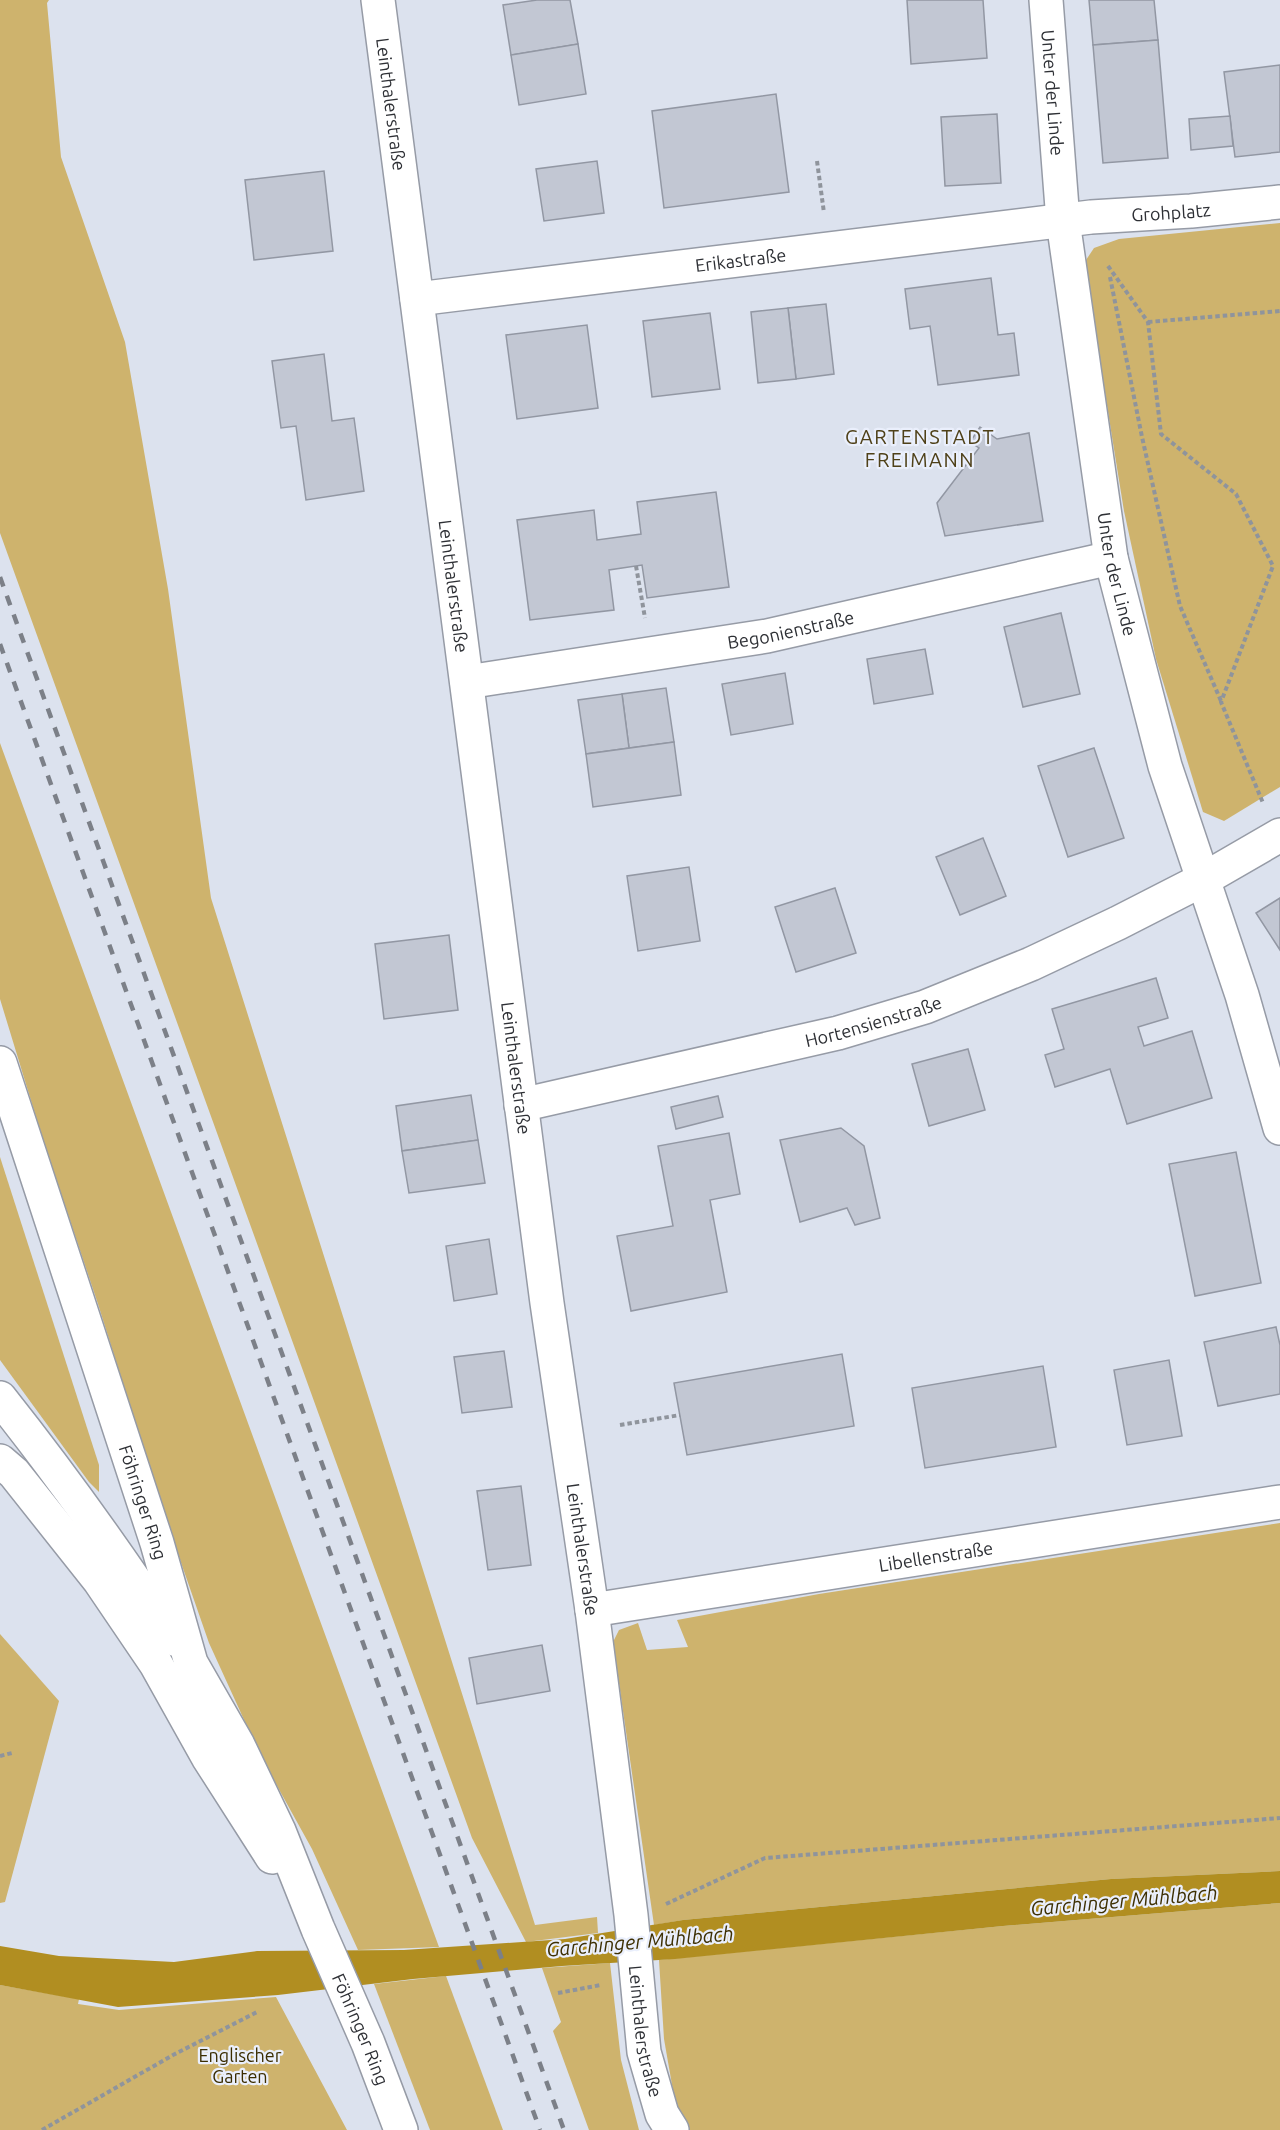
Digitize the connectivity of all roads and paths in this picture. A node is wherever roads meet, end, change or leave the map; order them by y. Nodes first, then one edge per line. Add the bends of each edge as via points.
1 (378, 0) edge
2 (1046, 0) edge
3 (817, 160) dead end
4 (1280, 202) edge
5 (1077, 219) junction
6 (828, 249) junction
7 (1108, 266) junction
8 (417, 299) junction
9 (1280, 311) edge
10 (1148, 322) junction
11 (1111, 558) junction
12 (636, 566) dead end
13 (651, 654) junction
14 (467, 682) junction
15 (1221, 702) junction
16 (1279, 836) edge
17 (1204, 879) junction
18 (0, 1063) edge
19 (521, 1105) junction
20 (1280, 1128) edge
21 (0, 1398) edge
22 (680, 1415) dead end
23 (620, 1425) dead end
24 (5, 1463) edge
25 (1280, 1502) edge
26 (592, 1610) junction
27 (190, 1663) junction
28 (12, 1753) dead end
29 (0, 1756) edge
30 (1280, 1818) edge
31 (631, 1915) junction
32 (318, 1929) junction
33 (622, 1980) junction
34 (558, 1993) dead end
35 (260, 2011) dead end
36 (42, 2130) edge
37 (401, 2130) edge
38 (672, 2130) edge

1 - 8 main road, Leinthalerstraße
2 - 5 main road, Unter der Linde
3 - 6 path
4 - 5 main road, Grohplatz
5 - 6 main road, Erikastraße
5 - 7 path
5 - 11 main road, Unter der Linde
6 - 8 main road, Erikastraße
7 - 10 path
7 - 15 path via 1180,606
8 - 14 main road, Leinthalerstraße
9 - 10 path
10 - 15 path via 1161,434 1236,494 1273,566
11 - 13 main road, Begonienstraße via 767,636
11 - 17 main road, Unter der Linde via 1165,766
12 - 13 path
13 - 14 main road, Begonienstraße
14 - 19 main road, Leinthalerstraße
15 - 16 path
16 - 17 main road
17 - 19 main road, Hortensienstraße via 1031,964 925,1007 838,1033
17 - 20 main road, Unter der Linde
18 - 27 main road, Föhringer Ring via 157,1543
19 - 26 main road, Leinthalerstraße
21 - 27 main road via 117,1553
22 - 23 path
24 - 32 main road, Föhringer Ring via 99,1580 156,1664 208,1757
25 - 26 main road, Libellenstraße
26 - 31 main road, Leinthalerstraße
27 - 32 main road, Föhringer Ring via 238,1745 279,1831
28 - 29 path
30 - 31 path via 765,1858 670,1903
31 - 33 main road, Leinthalerstraße
32 - 37 main road, Föhringer Ring
33 - 34 path
33 - 38 main road, Leinthalerstraße via 662,2114
35 - 36 path via 173,2055

